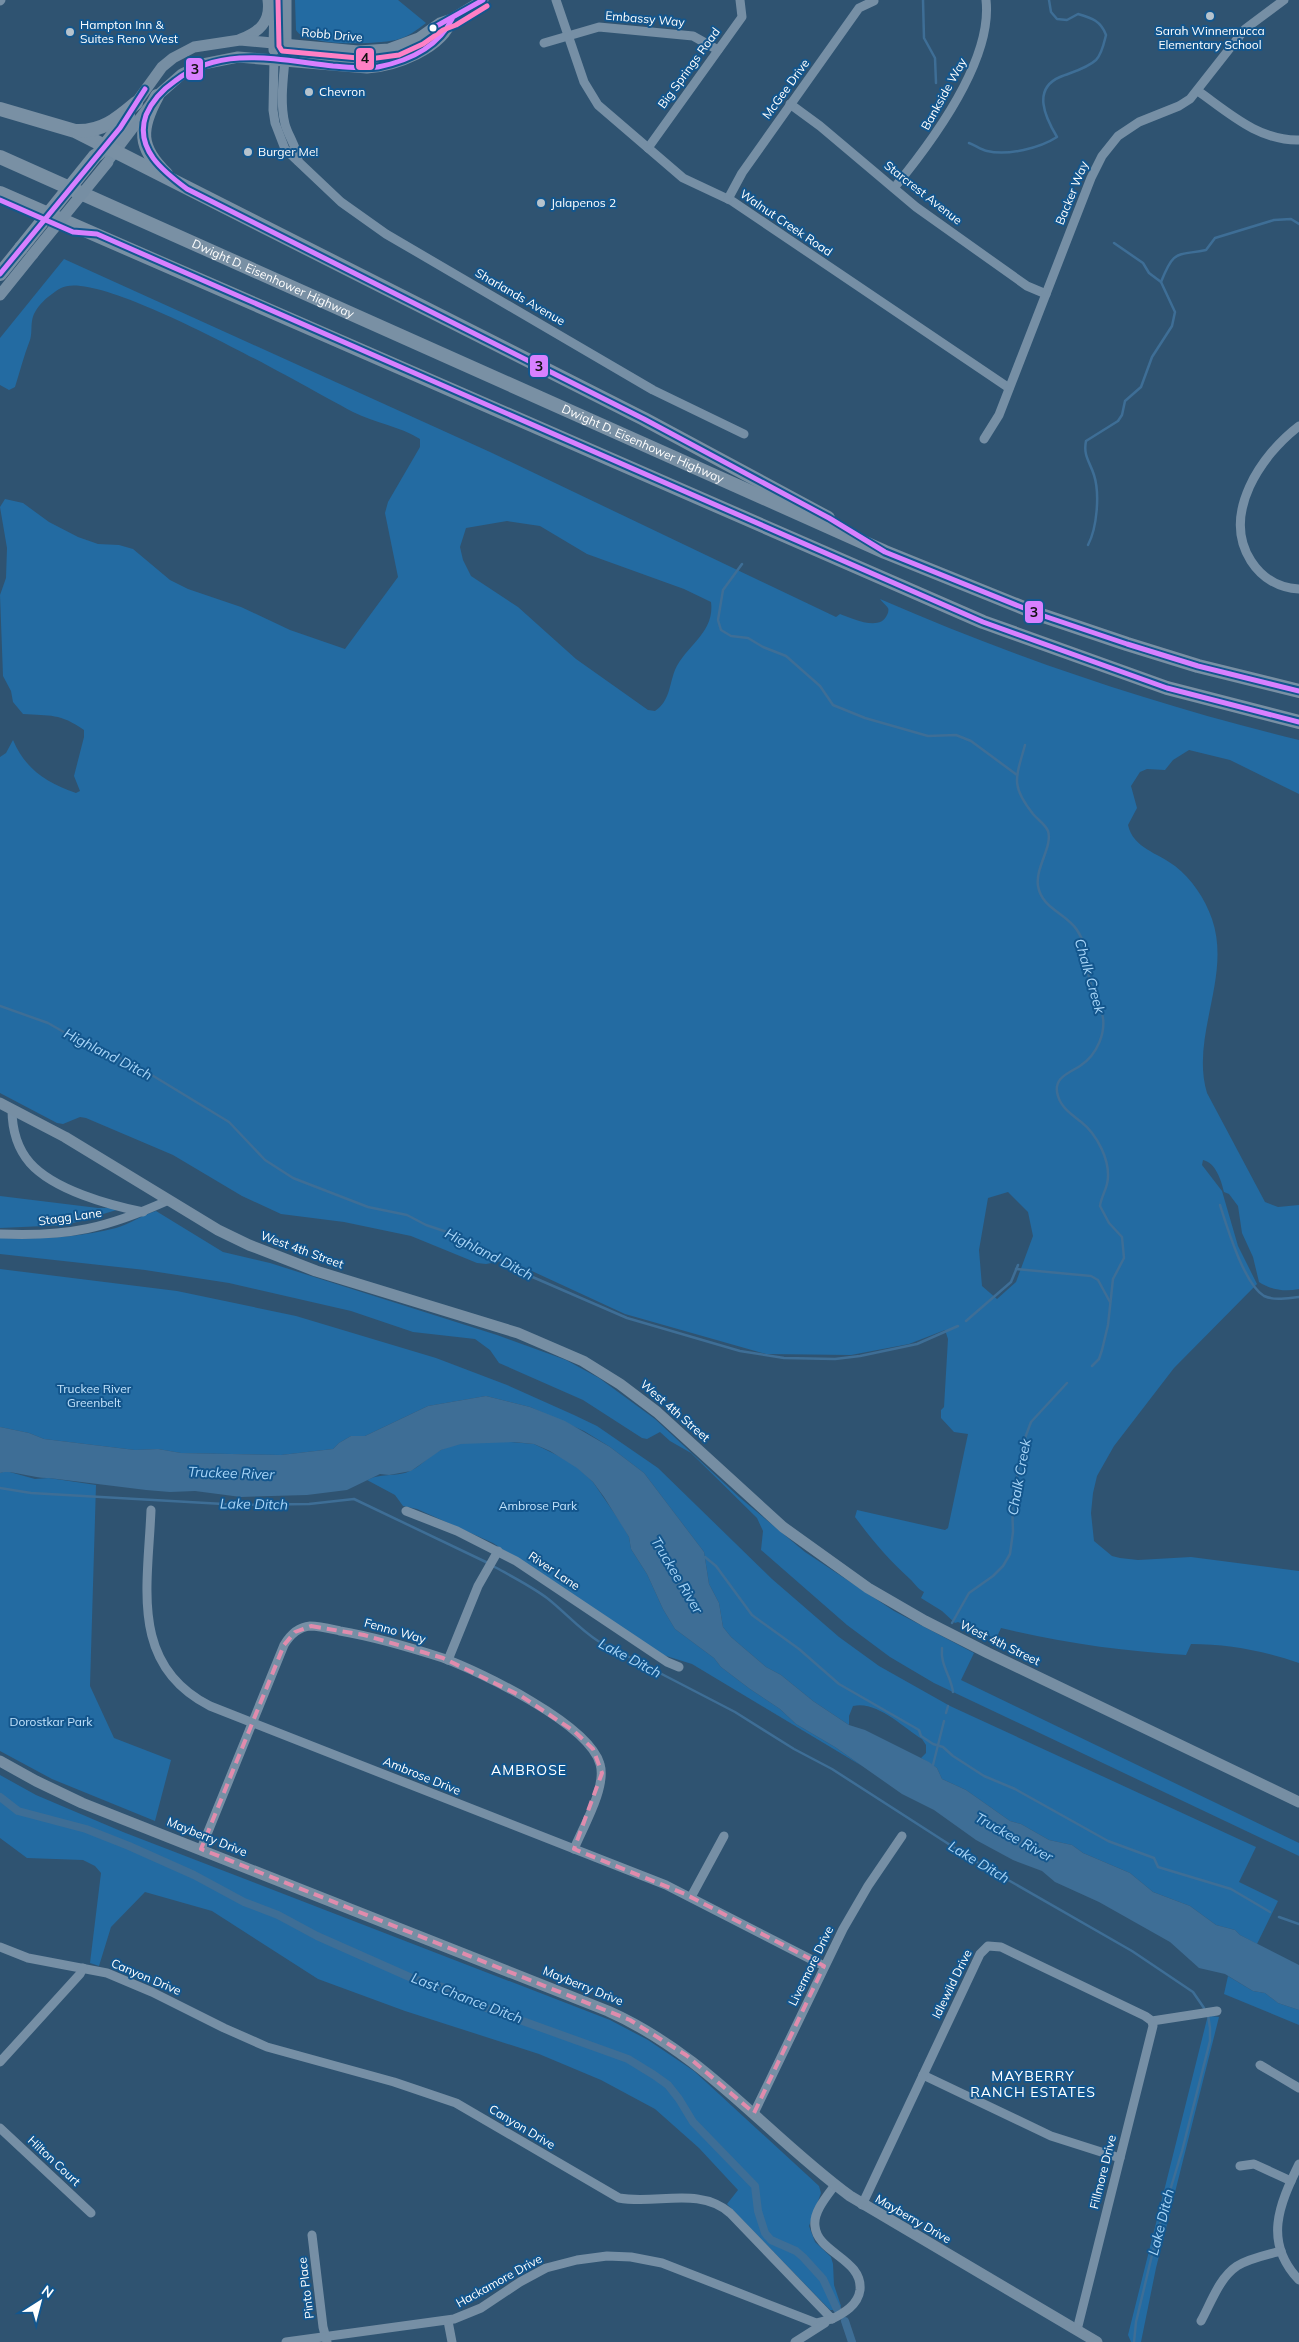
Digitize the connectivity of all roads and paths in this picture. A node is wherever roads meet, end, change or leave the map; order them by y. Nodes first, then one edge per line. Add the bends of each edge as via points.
1 (268, 0) edge
2 (275, 0) edge
3 (286, 0) edge
4 (483, 0) edge
5 (556, 0) edge
6 (740, 0) edge
7 (986, 0) edge
8 (1284, 0) edge
9 (874, 1) dead end
10 (452, 19) junction
11 (568, 35) junction
12 (240, 40) junction
13 (544, 43) dead end
14 (281, 44) junction
15 (718, 50) junction
16 (279, 60) junction
17 (1198, 91) junction
18 (157, 96) junction
19 (136, 103) junction
20 (790, 104) junction
21 (0, 109) edge
22 (75, 131) junction
23 (1299, 140) edge
24 (648, 148) junction
25 (105, 155) junction
26 (0, 157) edge
27 (894, 188) junction
28 (187, 189) junction
29 (0, 193) edge
30 (728, 199) junction
31 (0, 200) edge
32 (97, 234) junction
33 (27, 251) junction
34 (0, 274) edge
35 (1046, 294) junction
36 (0, 295) edge
37 (1009, 388) junction
38 (1299, 426) edge
39 (744, 434) dead end
40 (984, 439) dead end
41 (884, 552) junction
42 (1299, 589) edge
43 (1299, 691) edge
44 (1299, 722) edge
45 (0, 1103) edge
46 (12, 1109) junction
47 (169, 1200) junction
48 (143, 1212) junction
49 (0, 1234) edge
50 (151, 1510) dead end
51 (406, 1511) dead end
52 (495, 1555) junction
53 (448, 1660) junction
54 (679, 1667) dead end
55 (252, 1722) junction
56 (0, 1761) edge
57 (1299, 1802) edge
58 (724, 1836) dead end
59 (902, 1836) dead end
60 (201, 1849) junction
61 (574, 1849) junction
62 (691, 1897) junction
63 (0, 1947) edge
64 (824, 1966) junction
65 (83, 1968) junction
66 (1217, 2011) dead end
67 (1152, 2021) junction
68 (0, 2062) edge
69 (1260, 2065) dead end
70 (922, 2075) junction
71 (1299, 2088) edge
72 (754, 2113) junction
73 (0, 2128) edge
74 (1120, 2158) junction
75 (1299, 2164) edge
76 (1240, 2166) dead end
77 (1291, 2181) junction
78 (834, 2185) junction
79 (862, 2205) junction
80 (91, 2212) dead end
81 (312, 2235) dead end
82 (1281, 2251) junction
83 (1299, 2280) edge
84 (832, 2319) junction
85 (448, 2320) junction
86 (1201, 2320) dead end
87 (1077, 2330) junction
88 (326, 2340) edge
89 (286, 2342) edge
90 (452, 2342) edge
91 (795, 2342) edge
92 (1097, 2342) edge

1 - 12 main road via 265,24
2 - 14 main road, Sharlands Avenue
3 - 14 main road, Sharlands Avenue
4 - 10 main road, Robb Drive
5 - 11 street, Walnut Creek Road
6 - 15 street, Big Springs Road via 742,16
7 - 27 street, Bankside Way via 985,34 976,62 931,142
8 - 17 street, Backer Way via 1245,29
9 - 20 street, McGee Drive via 859,8
10 - 14 main road, Robb Drive via 404,45 376,51
10 - 16 main road, Robb Drive via 446,33 414,56 391,65 367,68
11 - 13 street, Embassy Way
11 - 15 street, Embassy Way via 600,27 693,36
11 - 24 street, Walnut Creek Road via 590,94 607,114
12 - 14 main road, Robb Drive
12 - 19 main road, Robb Drive via 194,47 174,58 154,75
14 - 16 main road, Sharlands Avenue
15 - 24 street, Big Springs Road
16 - 18 main road, Robb Drive via 238,57 213,60 182,74
16 - 39 street, Sharlands Avenue via 272,98 275,124 285,149 340,202 386,234 653,390
17 - 23 street via 1265,136
17 - 35 street, Backer Way via 1182,104 1133,125 1104,152 1090,178
18 - 25 main road, Robb Drive
18 - 28 highway via 144,128 147,150 155,163
19 - 22 highway via 110,124
19 - 25 highway
20 - 27 street, Starcrest Avenue
20 - 30 street, McGee Drive
21 - 22 highway
22 - 25 highway
24 - 30 street, Walnut Creek Road via 691,183
25 - 28 highway
25 - 33 highway, bridge
26 - 41 highway, Dwight D. Eisenhower Highway
27 - 35 street, Starcrest Avenue via 1027,286
28 - 41 highway via 644,419 829,518
29 - 32 highway
30 - 37 street, Walnut Creek Road
31 - 32 highway via 73,232
32 - 44 highway via 983,622 1167,688
33 - 34 highway
33 - 36 main road
35 - 37 street, Backer Way
37 - 40 street, Backer Way via 999,415
38 - 42 street via 1278,444 1261,468 1242,510 1239,528 1248,557 1260,572 1281,586
41 - 43 highway, Dwight D. Eisenhower Highway via 1041,615 1198,666
45 - 46 main road, West 4th Street
46 - 47 main road, West 4th Street
46 - 48 street via 13,1128 20,1146 30,1163 45,1176 83,1196
47 - 48 street, Stagg Lane
47 - 57 main road, West 4th Street via 218,1230 283,1260 518,1333 583,1361 646,1402 783,1526 868,1588 988,1653
48 - 49 street, Stagg Lane via 88,1230
50 - 55 street, Ambrose Drive via 147,1612 154,1648 166,1670 184,1690 210,1706
51 - 52 street, River Lane via 457,1531
52 - 53 street
52 - 54 street, River Lane via 530,1570
53 - 55 street, Fenno Way via 364,1635 320,1627 302,1628 284,1645
53 - 61 street, Fenno Way via 541,1708 574,1730 593,1749 601,1765 600,1782
55 - 60 street, Fenno Way
55 - 61 street, Ambrose Drive
56 - 60 main road, Mayberry Drive via 63,1794
58 - 62 street
59 - 64 street, Livermore Drive via 853,1910
60 - 72 main road, Mayberry Drive via 630,2020 686,2055
61 - 62 street, Ambrose Drive
62 - 64 street, Ambrose Drive
63 - 65 street, Canyon Drive via 28,1958
64 - 72 street, Livermore Drive
65 - 68 street
65 - 84 street, Canyon Drive via 138,1985 267,2047 394,2082 456,2104 620,2198 683,2198 714,2202 730,2213
66 - 67 street
67 - 70 street, Idlewild Drive via 1001,1947 988,1946 980,1954
67 - 74 street, Fillmore Drive
69 - 71 street
70 - 74 street via 1051,2136
70 - 79 street, Idlewild Drive
72 - 78 main road, Mayberry Drive
73 - 80 street, Hilton Court
74 - 87 street, Fillmore Drive
75 - 77 street
76 - 77 street via 1254,2164
77 - 82 street via 1278,2212
78 - 79 main road, Mayberry Drive
78 - 84 street via 815,2218 815,2228 821,2239 852,2267 860,2285 857,2300
79 - 87 main road, Mayberry Drive
81 - 88 street, Pinto Place
82 - 83 street
82 - 86 street via 1245,2262 1231,2270
84 - 85 street, Hackamore Drive via 816,2323 662,2263 631,2256 607,2256 546,2268 481,2308
84 - 91 street
85 - 88 street, Hackamore Drive
85 - 90 street
87 - 92 main road, Mayberry Drive
88 - 89 street, Hackamore Drive

